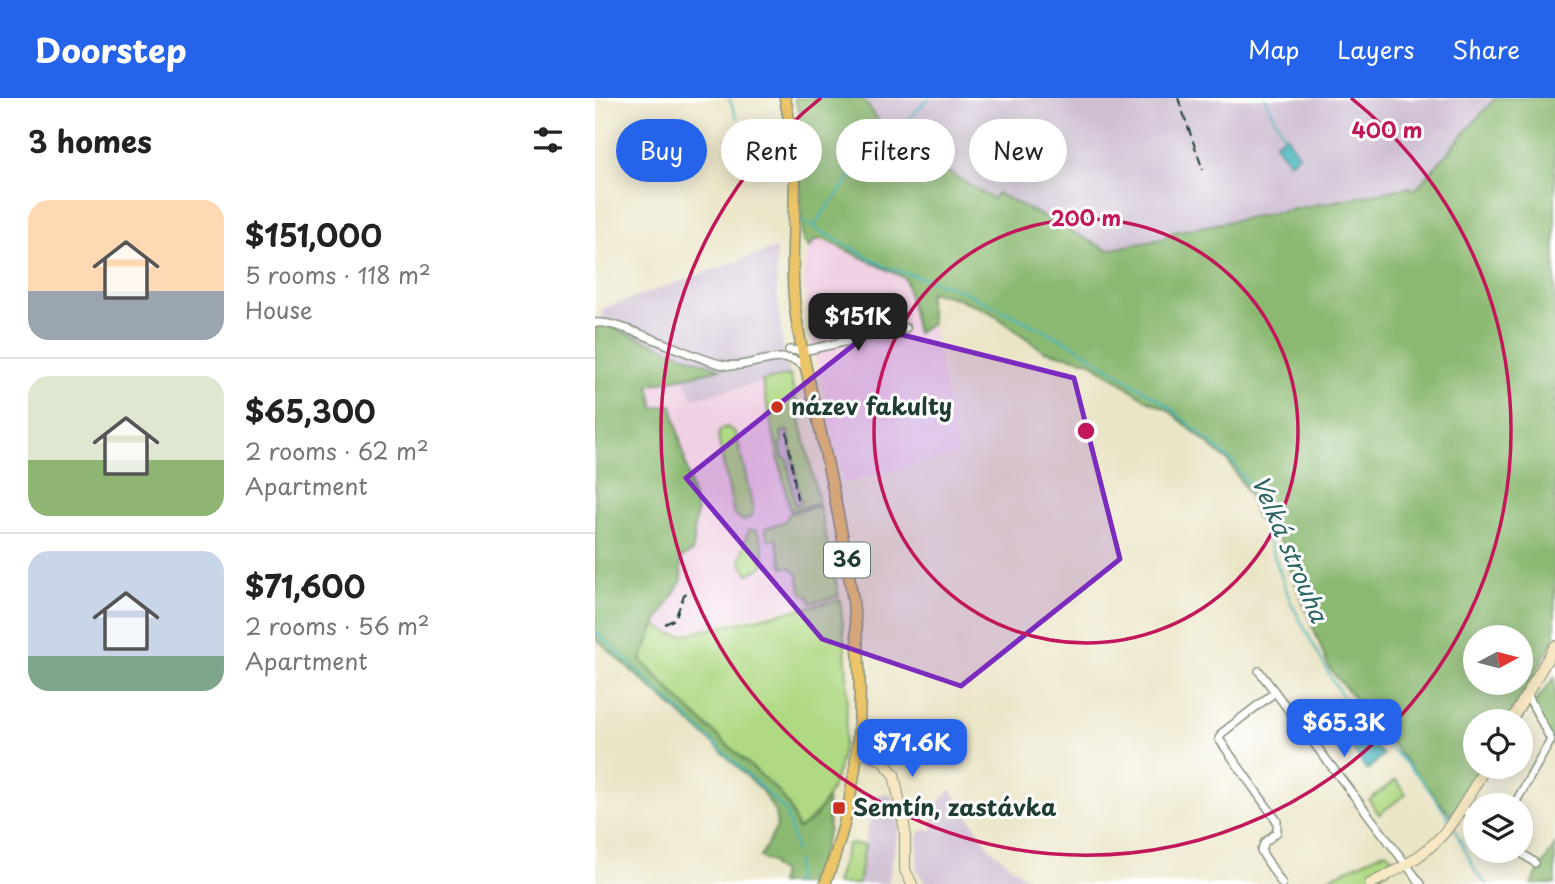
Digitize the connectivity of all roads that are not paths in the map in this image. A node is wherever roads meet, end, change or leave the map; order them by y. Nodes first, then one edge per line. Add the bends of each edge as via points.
1 (785, 98) edge
2 (595, 323) edge
3 (906, 328) dead end
4 (799, 333) junction
5 (789, 350) junction
6 (803, 351) junction
7 (768, 359) junction
8 (791, 359) junction
9 (807, 370) junction
10 (1555, 646) edge
11 (1259, 671) dead end
12 (1533, 684) edge
13 (1275, 692) junction
14 (1528, 695) edge
15 (857, 753) junction
16 (1479, 779) edge
17 (1521, 793) edge
18 (1462, 808) joint
19 (1407, 866) junction
20 (825, 884) edge
21 (912, 884) edge
22 (1282, 884) edge
23 (1370, 884) edge
24 (1421, 884) edge

1 - 4 main road, 36 via 795,160 793,283
2 - 7 street via 617,325 727,366
3 - 6 street
4 - 5 street
4 - 6 main road, 36
5 - 6 street
5 - 7 street
6 - 8 street
6 - 9 main road, 36
7 - 8 street
8 - 9 street
9 - 15 main road, 36 via 856,612 862,701
10 - 12 street
11 - 13 street
13 - 19 street
13 - 22 street via 1219,739 1277,821 1277,832 1261,851
14 - 17 street via 1551,740
15 - 20 main road, 36 via 843,835
15 - 21 street via 881,759 894,774 904,819 905,870
16 - 18 street
18 - 19 street via 1430,851
19 - 23 street
19 - 24 street

